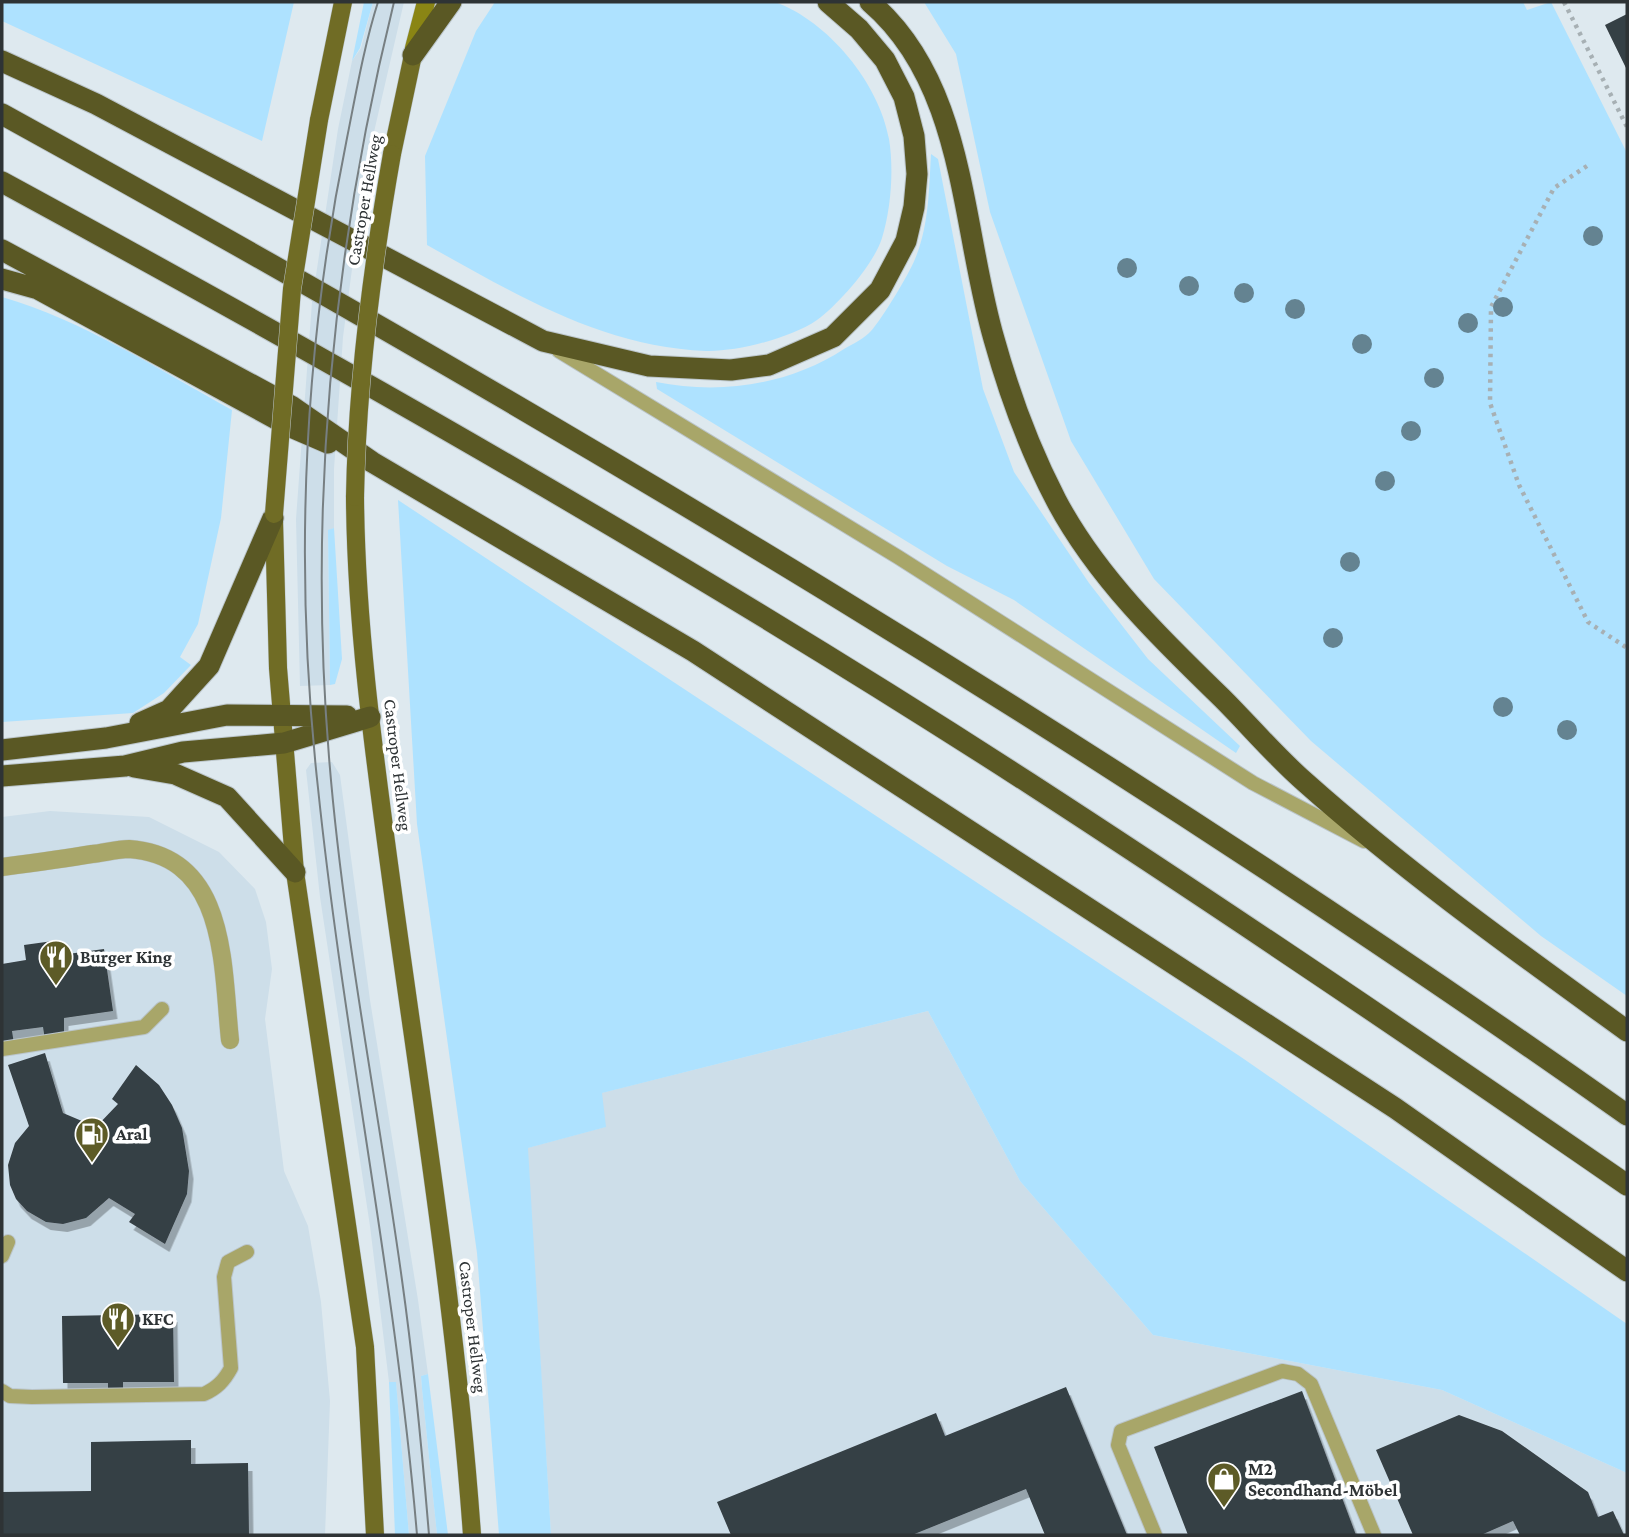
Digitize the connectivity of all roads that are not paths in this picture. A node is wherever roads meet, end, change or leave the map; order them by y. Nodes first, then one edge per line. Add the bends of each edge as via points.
1 (343, 2) edge
2 (426, 2) edge
3 (451, 2) edge
4 (828, 2) edge
5 (870, 2) edge
6 (413, 55) junction
7 (2, 61) edge
8 (2, 114) edge
9 (2, 182) edge
10 (2, 250) edge
11 (2, 279) edge
12 (543, 341) junction
13 (372, 462) junction
14 (274, 516) junction
15 (282, 715) junction
16 (370, 717) junction
17 (106, 738) junction
18 (284, 743) junction
19 (2, 750) edge
20 (125, 766) junction
21 (2, 776) edge
22 (1396, 858) junction
23 (2, 867) edge
24 (295, 872) junction
25 (162, 1009) dead end
26 (1627, 1031) edge
27 (230, 1040) dead end
28 (2, 1049) edge
29 (1627, 1115) edge
30 (1627, 1185) edge
31 (8, 1242) dead end
32 (247, 1252) dead end
33 (2, 1256) edge
34 (1627, 1271) edge
35 (2, 1391) edge
36 (374, 1535) edge
37 (472, 1535) edge
38 (1155, 1535) edge
39 (1374, 1535) edge

1 - 14 main road, bridge via 292,289
2 - 6 main road, Castroper Hellweg
3 - 6 highway
4 - 12 highway via 859,29 884,60 904,97 914,136 914,207 906,241 880,290 833,337 769,365 731,370 649,366
5 - 22 highway via 893,21 934,91 957,165 994,338 1023,424 1057,501 1106,575 1165,643 1304,782
6 - 16 main road, Castroper Hellweg, bridge via 377,238 358,412 357,578
7 - 12 highway via 96,104
8 - 29 highway via 420,349 1043,723 1344,920
9 - 30 highway via 345,372 679,567 1028,782
10 - 13 highway via 291,406
11 - 13 highway via 38,289 291,427
12 - 22 lane via 898,556 1253,783
13 - 34 highway via 692,651 1395,1108
14 - 15 main road
14 - 17 highway via 209,666 169,710
15 - 16 highway
15 - 17 highway via 227,715
15 - 18 main road
16 - 18 highway
16 - 37 main road, Castroper Hellweg via 454,1339
17 - 19 highway
18 - 20 highway via 183,752
18 - 24 main road
20 - 21 highway
20 - 24 highway via 175,774 227,797
22 - 26 highway
23 - 27 street via 128,849 164,857 191,875 211,904
24 - 36 main road via 365,1347
25 - 28 lane via 144,1027
31 - 33 lane
32 - 35 lane via 228,1262 224,1275 231,1368 215,1389 204,1394 32,1397
38 - 39 lane via 1118,1446 1121,1431 1282,1371 1298,1374 1311,1384

